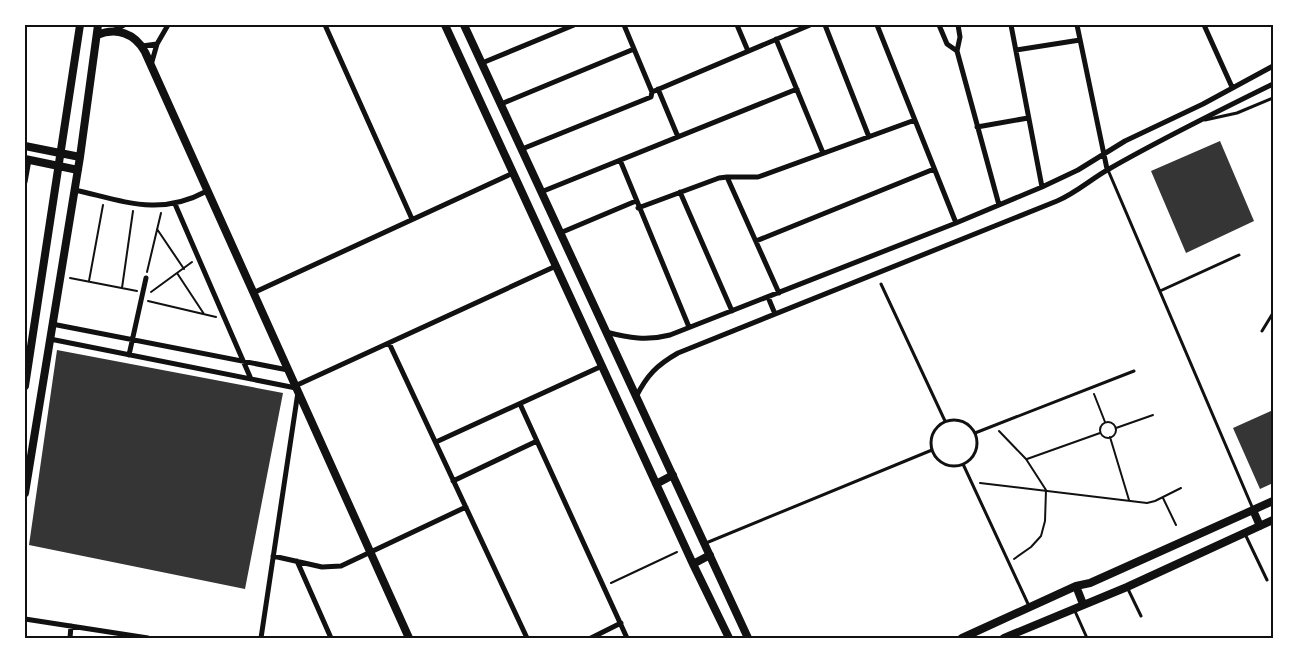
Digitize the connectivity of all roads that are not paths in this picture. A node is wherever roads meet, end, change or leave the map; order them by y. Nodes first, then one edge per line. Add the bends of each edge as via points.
1 (80, 25) edge
2 (98, 25) edge
3 (124, 25) edge
4 (168, 25) edge
5 (325, 25) edge
6 (445, 25) edge
7 (464, 25) edge
8 (574, 25) edge
9 (624, 25) edge
10 (736, 25) edge
11 (810, 25) edge
12 (825, 25) edge
13 (877, 25) edge
14 (939, 25) edge
15 (958, 25) edge
16 (1011, 25) edge
17 (1077, 25) edge
18 (1204, 25) edge
19 (113, 31) junction
20 (96, 35) junction
21 (776, 39) junction
22 (1080, 40) junction
23 (157, 44) junction
24 (142, 46) junction
25 (634, 49) junction
26 (1016, 50) junction
27 (956, 51) junction
28 (748, 52) junction
29 (482, 63) junction
30 (151, 66) junction
31 (1273, 66) edge
32 (487, 74) junction
33 (471, 81) junction
34 (1273, 84) edge
35 (1232, 87) junction
36 (797, 89) junction
37 (655, 91) junction
38 (1273, 98) edge
39 (501, 104) junction
40 (1028, 118) junction
41 (915, 120) junction
42 (1199, 120) junction
43 (977, 127) junction
44 (678, 137) junction
45 (869, 137) junction
46 (25, 146) edge
47 (522, 149) junction
48 (60, 153) junction
49 (823, 154) junction
50 (1103, 155) junction
51 (80, 157) junction
52 (27, 159) edge
53 (620, 160) junction
54 (59, 166) junction
55 (78, 170) junction
56 (934, 170) junction
57 (1107, 170) junction
58 (513, 173) junction
59 (727, 176) junction
60 (25, 182) edge
61 (1042, 187) junction
62 (75, 190) junction
63 (207, 191) junction
64 (541, 192) junction
65 (680, 192) junction
66 (636, 201) junction
67 (175, 204) junction
68 (999, 205) junction
69 (638, 208) junction
70 (412, 220) junction
71 (956, 223) junction
72 (560, 233) junction
73 (756, 241) junction
74 (1239, 256) dead end
75 (556, 266) junction
76 (146, 278) road end
77 (881, 284) dead end
78 (1160, 291) junction
79 (778, 292) junction
80 (253, 293) junction
81 (768, 297) junction
82 (732, 311) junction
83 (1273, 313) edge
84 (775, 314) junction
85 (52, 324) junction
86 (689, 328) junction
87 (1262, 331) dead end
88 (606, 332) junction
89 (50, 340) junction
90 (132, 340) junction
91 (389, 342) junction
92 (129, 355) junction
93 (243, 362) junction
94 (602, 366) junction
95 (288, 370) junction
96 (1134, 371) dead end
97 (251, 380) junction
98 (25, 386) edge
99 (296, 389) junction
100 (636, 397) junction
101 (520, 404) junction
102 (945, 421) junction
103 (974, 433) junction
104 (25, 435) edge
105 (34, 436) junction
106 (537, 441) junction
107 (436, 442) junction
108 (932, 450) junction
109 (963, 464) junction
110 (673, 475) junction
111 (454, 481) junction
112 (656, 484) junction
113 (25, 493) edge
114 (1273, 501) edge
115 (466, 507) junction
116 (1253, 510) junction
117 (1273, 520) edge
118 (1260, 526) junction
119 (1245, 533) junction
120 (704, 544) junction
121 (370, 552) junction
122 (710, 555) junction
123 (273, 556) junction
124 (297, 561) junction
125 (693, 564) junction
126 (1267, 580) dead end
127 (1076, 586) junction
128 (1127, 587) junction
129 (1083, 604) junction
130 (1030, 607) junction
131 (1074, 609) junction
132 (1141, 616) dead end
133 (25, 620) edge
134 (621, 624) junction
135 (71, 626) junction
136 (135, 637) edge
137 (70, 638) edge
138 (148, 638) edge
139 (261, 638) edge
140 (331, 638) edge
141 (409, 638) edge
142 (527, 638) edge
143 (591, 638) edge
144 (628, 638) edge
145 (729, 638) edge
146 (748, 638) edge
147 (962, 638) edge
148 (1004, 638) edge
149 (1087, 638) edge

1 - 48 street
2 - 20 street
3 - 19 street
4 - 23 street
5 - 70 street
6 - 33 street
7 - 29 street
8 - 29 street
9 - 25 street
10 - 28 street
11 - 21 street
12 - 45 street
13 - 41 street
14 - 27 street via 947,44
15 - 27 street via 960,37
16 - 26 street
17 - 22 street
18 - 35 street
19 - 20 street
19 - 24 street via 129,35
20 - 51 street
21 - 28 street
21 - 36 street
22 - 26 street
22 - 50 street
23 - 24 street
23 - 30 street
24 - 30 street
25 - 37 street
25 - 39 street
26 - 40 street
27 - 43 street
28 - 37 street
29 - 32 street
30 - 63 street
31 - 35 street
32 - 33 street
32 - 39 street
33 - 58 street
34 - 42 street
35 - 50 street
36 - 44 street
36 - 49 street
37 - 44 street
37 - 47 street via 649,98
38 - 42 lane via 1237,113
39 - 47 street
40 - 43 street
40 - 61 street
41 - 45 street
41 - 56 street
42 - 57 street
43 - 68 street
44 - 53 street
45 - 49 street
46 - 48 street
47 - 64 street
48 - 51 street
48 - 54 street
49 - 59 street via 758,177
50 - 57 street
50 - 61 street
51 - 55 street
52 - 54 street
52 - 60 street
53 - 64 street
53 - 66 street
54 - 55 street
54 - 98 street
55 - 62 street
56 - 71 street
56 - 73 street
57 - 78 lane
57 - 84 street via 1080,190 1057,201
58 - 70 street
58 - 75 street
59 - 65 street
59 - 73 street
61 - 68 street
62 - 67 street via 134,204
62 - 85 street
63 - 67 street
63 - 80 street
64 - 72 street
65 - 69 street
65 - 82 street
66 - 69 street
66 - 72 street
67 - 93 street
68 - 71 street
69 - 86 street
70 - 80 street
71 - 79 street
72 - 88 street
73 - 79 street
74 - 78 lane
75 - 91 street
75 - 94 street
76 - 90 street
77 - 102 lane
78 - 116 lane
79 - 81 street
80 - 95 street
81 - 82 street
81 - 84 street
82 - 86 street
83 - 87 lane
84 - 100 street via 667,359 649,375
85 - 89 street
85 - 90 street
86 - 88 street via 649,339 627,338
88 - 100 street
89 - 92 street
89 - 105 street
90 - 92 street
90 - 93 street
91 - 99 street
91 - 107 street
92 - 97 street
93 - 95 street
93 - 97 street
94 - 101 street
94 - 112 street
95 - 99 street
96 - 103 lane
97 - 99 street
99 - 121 street
99 - 123 street
100 - 110 street
101 - 106 street
101 - 107 street
102 - 103 lane via 962,421
102 - 108 lane via 932,436
103 - 109 lane via 977,440 974,454
104 - 105 street
105 - 113 street
106 - 111 street
106 - 134 street
107 - 111 street
108 - 109 lane via 941,462
108 - 120 lane
109 - 130 lane
110 - 112 street
110 - 120 street
111 - 115 street
112 - 125 street
114 - 116 street
115 - 121 street
115 - 142 street
116 - 118 street
116 - 127 street via 1090,583
117 - 118 street
118 - 119 street
119 - 126 lane
119 - 128 street
120 - 122 street
121 - 124 street via 334,567
121 - 141 street
122 - 125 street
122 - 146 street
123 - 124 street
123 - 139 street
124 - 140 street
125 - 145 street
127 - 129 street
127 - 130 street
128 - 129 street
128 - 132 lane
129 - 131 street
130 - 147 street
131 - 148 street
131 - 149 lane
133 - 135 street
134 - 143 street
134 - 144 street
135 - 136 street
135 - 137 street
136 - 138 street

